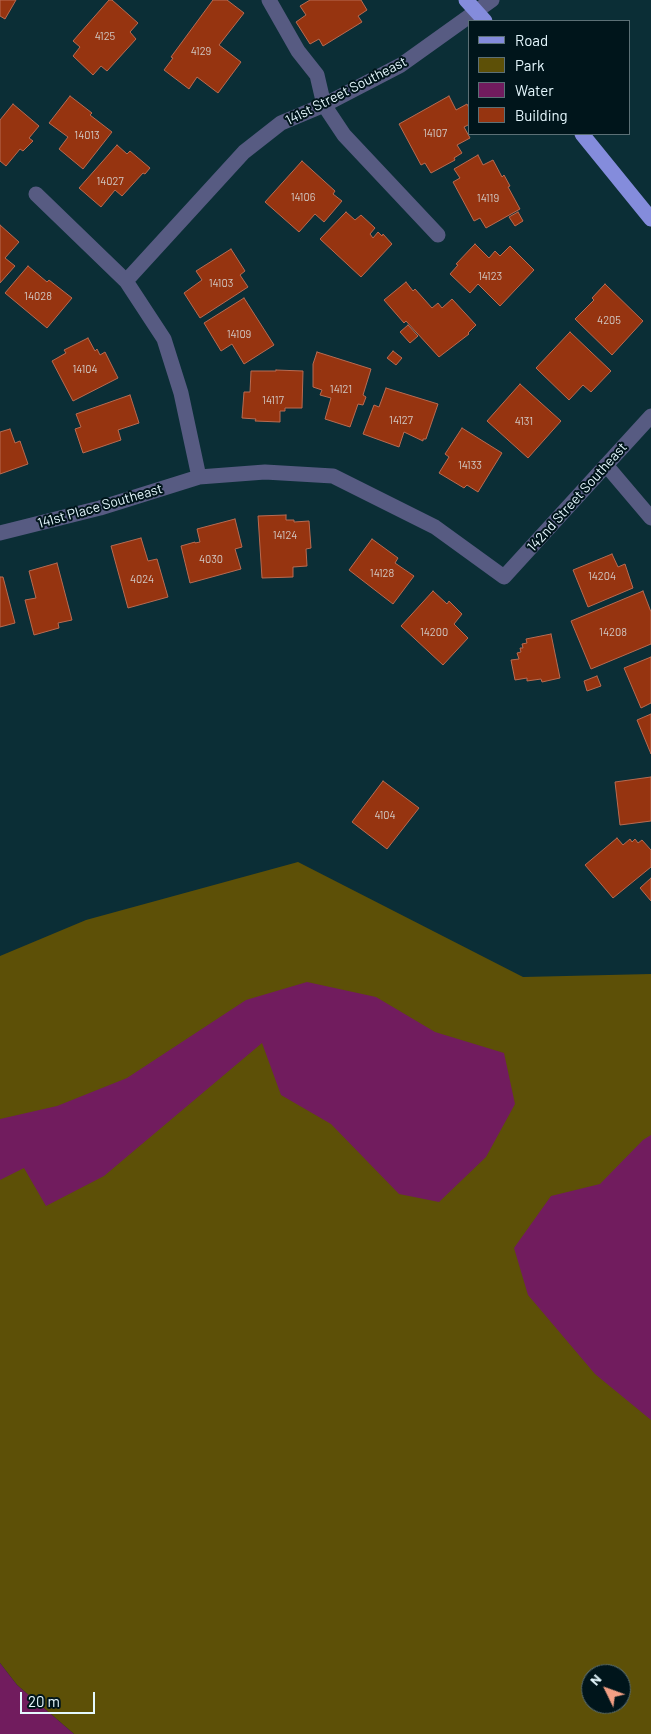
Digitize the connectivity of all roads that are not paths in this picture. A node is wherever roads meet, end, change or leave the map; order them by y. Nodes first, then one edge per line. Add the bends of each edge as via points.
1 (269, 0) edge
2 (466, 0) edge
3 (492, 0) edge
4 (481, 17) edge
5 (468, 25) edge
6 (324, 106) junction
7 (583, 135) edge
8 (36, 194) dead end
9 (651, 218) edge
10 (438, 235) dead end
11 (126, 280) junction
12 (651, 416) edge
13 (606, 465) junction
14 (199, 477) junction
15 (651, 518) edge
16 (0, 532) edge
17 (504, 577) joint

1 - 6 street via 298,51 317,75
2 - 4 main road
3 - 4 street, 141st Street Southeast
5 - 6 street, 141st Street Southeast via 401,66
6 - 10 street via 344,135
6 - 11 street, 141st Street Southeast via 280,124 244,152
7 - 9 main road
8 - 11 street
11 - 14 street via 164,339 181,393
12 - 13 street, 142nd Street Southeast
13 - 15 street
13 - 17 street, 142nd Street Southeast
14 - 16 street, 141st Place Southeast via 100,508
14 - 17 street, 141st Place Southeast via 265,472 333,476 436,527

